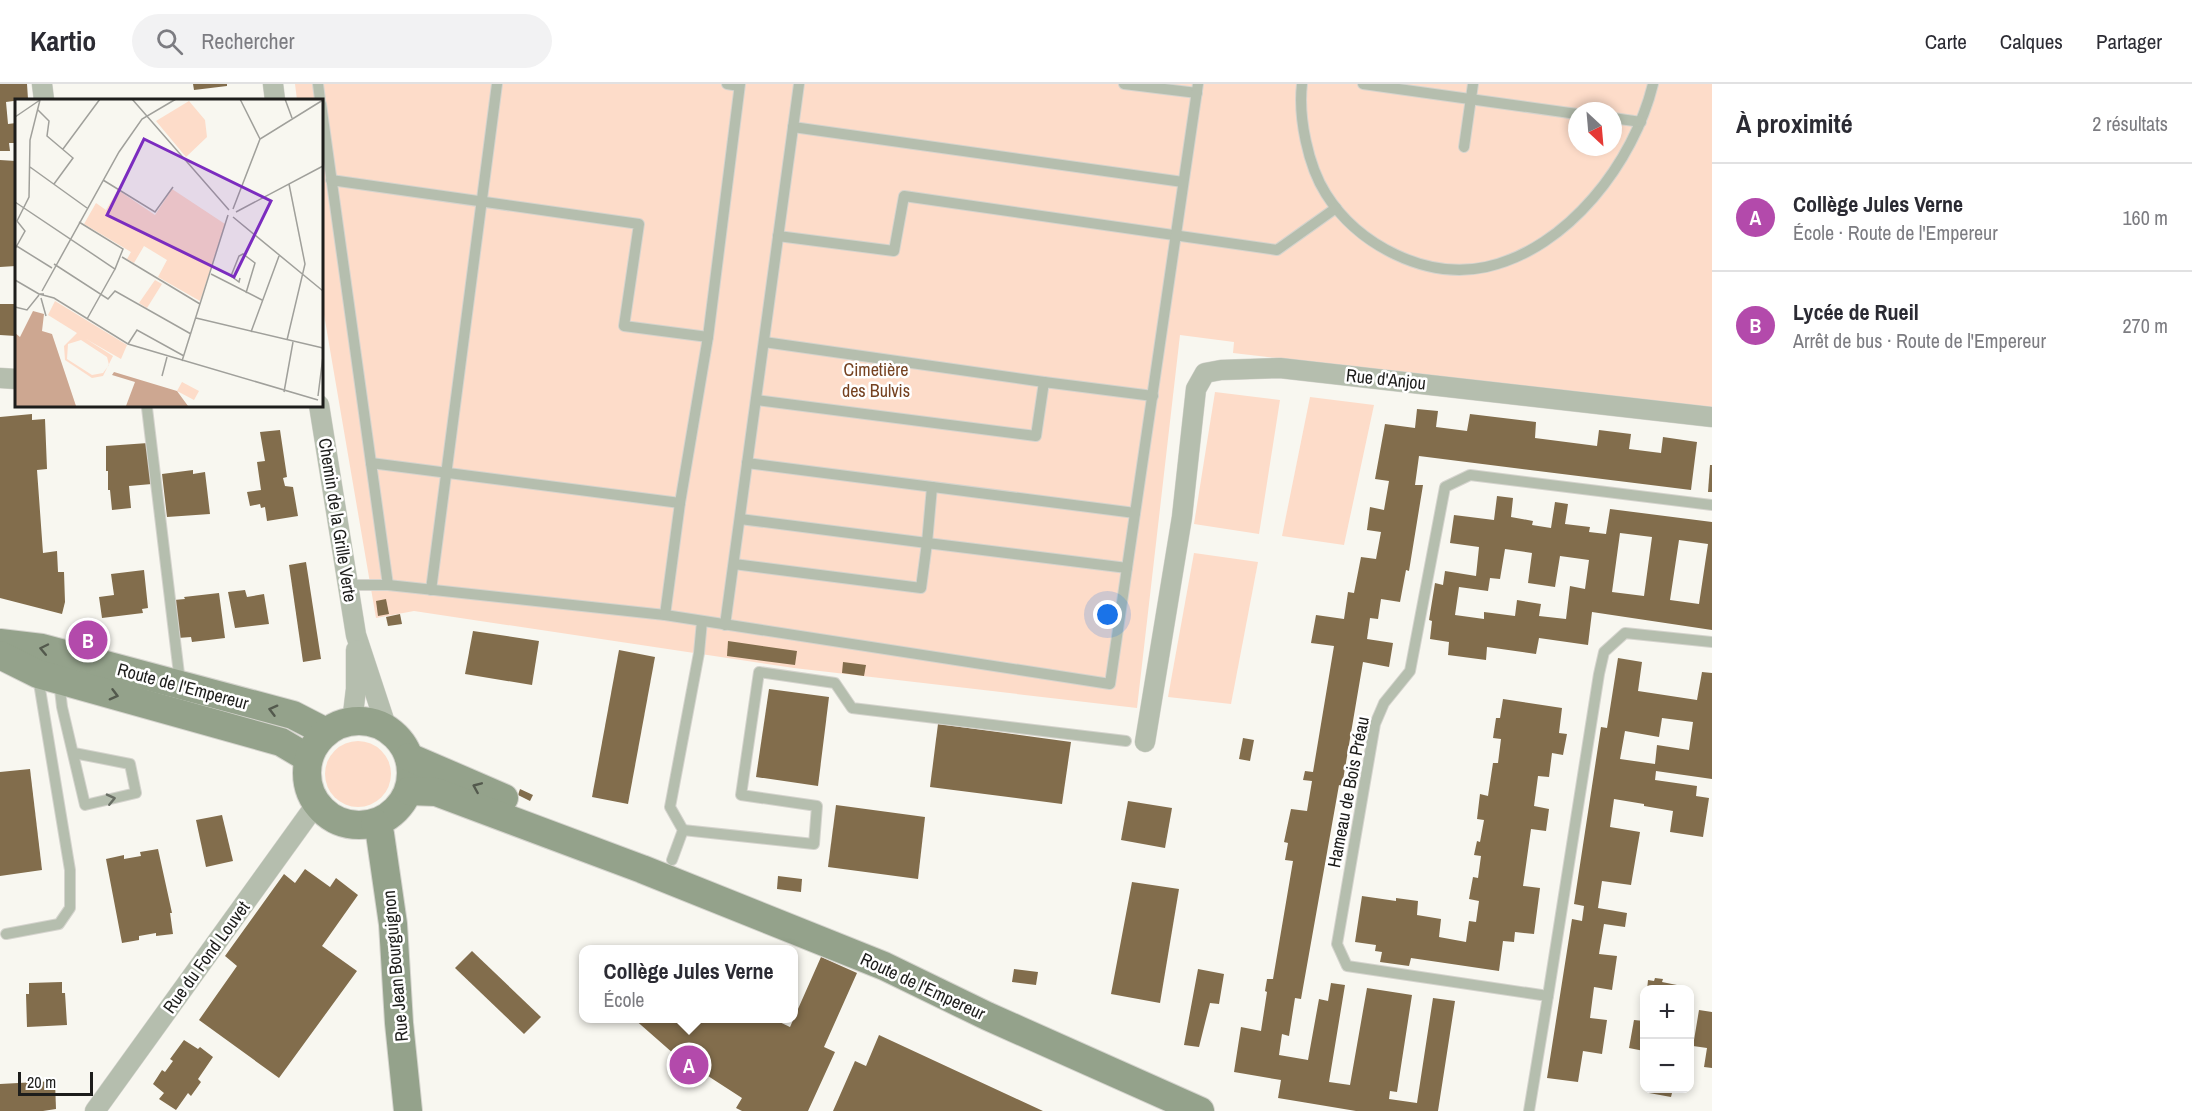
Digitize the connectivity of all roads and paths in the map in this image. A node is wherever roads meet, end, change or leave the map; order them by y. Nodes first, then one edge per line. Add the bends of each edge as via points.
1 (42, 84) edge
2 (273, 84) edge
3 (318, 84) edge
4 (497, 84) edge
5 (727, 84) edge
6 (798, 84) edge
7 (1124, 84) edge
8 (1302, 84) edge
9 (1363, 84) edge
10 (1473, 84) edge
11 (1653, 84) edge
12 (740, 85) edge
13 (1197, 89) edge
14 (44, 99) edge
15 (275, 99) edge
16 (320, 99) edge
17 (1470, 99) junction
18 (322, 109) edge
19 (1568, 113) edge
20 (1622, 119) edge
21 (1641, 122) junction
22 (793, 127) junction
23 (1464, 147) dead end
24 (332, 180) junction
25 (1183, 182) junction
26 (482, 201) junction
27 (1336, 208) junction
28 (778, 236) junction
29 (1175, 236) junction
30 (708, 337) junction
31 (764, 342) junction
32 (0, 378) edge
33 (15, 379) edge
34 (1044, 382) junction
35 (1153, 396) junction
36 (756, 400) junction
37 (319, 406) edge
38 (147, 408) dead end
39 (1712, 417) edge
40 (371, 463) junction
41 (747, 463) junction
42 (447, 472) junction
43 (932, 487) junction
44 (680, 503) junction
45 (1712, 506) edge
46 (1135, 513) junction
47 (740, 519) junction
48 (927, 543) junction
49 (734, 564) junction
50 (1127, 568) junction
51 (348, 585) junction
52 (388, 585) junction
53 (431, 590) junction
54 (665, 615) junction
55 (702, 621) junction
56 (725, 625) junction
57 (356, 635) junction
58 (1712, 642) edge
59 (0, 643) edge
60 (0, 656) edge
61 (48, 677) junction
62 (181, 685) junction
63 (339, 727) junction
64 (387, 729) junction
65 (1136, 741) joint
66 (74, 753) junction
67 (409, 757) junction
68 (308, 758) junction
69 (409, 791) junction
70 (317, 803) junction
71 (375, 823) junction
72 (683, 830) junction
73 (672, 860) dead end
74 (642, 869) junction
75 (6, 934) dead end
76 (1548, 996) junction
77 (95, 1111) edge
78 (408, 1111) edge
79 (1200, 1111) edge
80 (1529, 1111) edge

1 - 14 street
2 - 15 street
3 - 16 lane
4 - 26 lane
5 - 12 lane
6 - 22 lane
7 - 13 lane
8 - 27 lane via 1306,137 1324,192
9 - 17 lane
10 - 17 lane
11 - 21 lane
12 - 30 lane
13 - 25 lane
17 - 19 lane
17 - 23 lane
18 - 24 lane
20 - 21 lane
21 - 27 lane via 1612,174 1580,210 1535,247 1504,262 1451,270 1412,262 1366,238
22 - 25 lane
22 - 28 lane
24 - 26 lane
24 - 40 lane
25 - 29 lane
26 - 30 lane via 639,224 624,326
26 - 42 lane
27 - 29 lane via 1277,250
28 - 29 lane via 894,251 904,196
28 - 31 lane
29 - 35 lane
30 - 44 lane
31 - 34 lane
31 - 36 lane
32 - 33 street
34 - 35 lane
34 - 36 lane via 1036,436
35 - 46 lane
36 - 41 lane
37 - 51 street, Chemin de la Grille Verte
38 - 62 lane
39 - 65 street, Rue d'Anjou via 1280,368 1205,373 1196,389 1182,517
40 - 42 lane
40 - 52 lane
41 - 43 lane
41 - 47 lane
42 - 44 lane
42 - 53 lane
43 - 46 lane
43 - 48 lane
44 - 54 lane
45 - 76 lane, Hameau de Bois Préau via 1470,475 1444,487 1410,671 1384,703 1375,724 1337,944 1347,966
46 - 50 lane
47 - 48 lane
47 - 49 lane
48 - 49 lane via 921,588
48 - 50 lane
49 - 56 lane
50 - 56 lane via 1110,684
51 - 52 lane
51 - 57 street, Chemin de la Grille Verte
52 - 53 lane
53 - 54 lane
54 - 55 lane
55 - 56 lane
55 - 72 lane via 670,807
57 - 63 street, Chemin de la Grille Verte via 356,689
57 - 64 street, Chemin de la Grille Verte
58 - 76 lane via 1625,633 1604,652
62 -> 59 main road, Route de l'Empereur via 42,648
60 - 61 main road, Route de l'Empereur
61 - 66 lane via 62,707
61 -> 68 main road, Route de l'Empereur via 281,742
61 - 75 lane via 70,870 70,908 59,924
63 -> 62 main road, Route de l'Empereur
63 - 64 main road via 370,722
63 - 68 main road via 315,745
64 - 67 main road via 401,741
65 - 72 lane via 852,708 835,683 759,672 741,795 817,806 814,844
66 -> 66 lane via 85,805 136,794 130,764
67 - 69 main road
74 -> 67 main road, Route de l'Empereur via 542,814
68 - 70 main road via 310,789
69 - 71 main road via 401,805
69 - 74 main road, Route de l'Empereur via 436,792
70 - 71 main road via 328,815 343,822
70 - 77 street, Rue du Fond Louvet
71 - 78 main road, Rue Jean Bourguignon via 393,924
72 - 73 lane
74 - 79 main road, Route de l'Empereur via 884,966
76 - 80 lane

